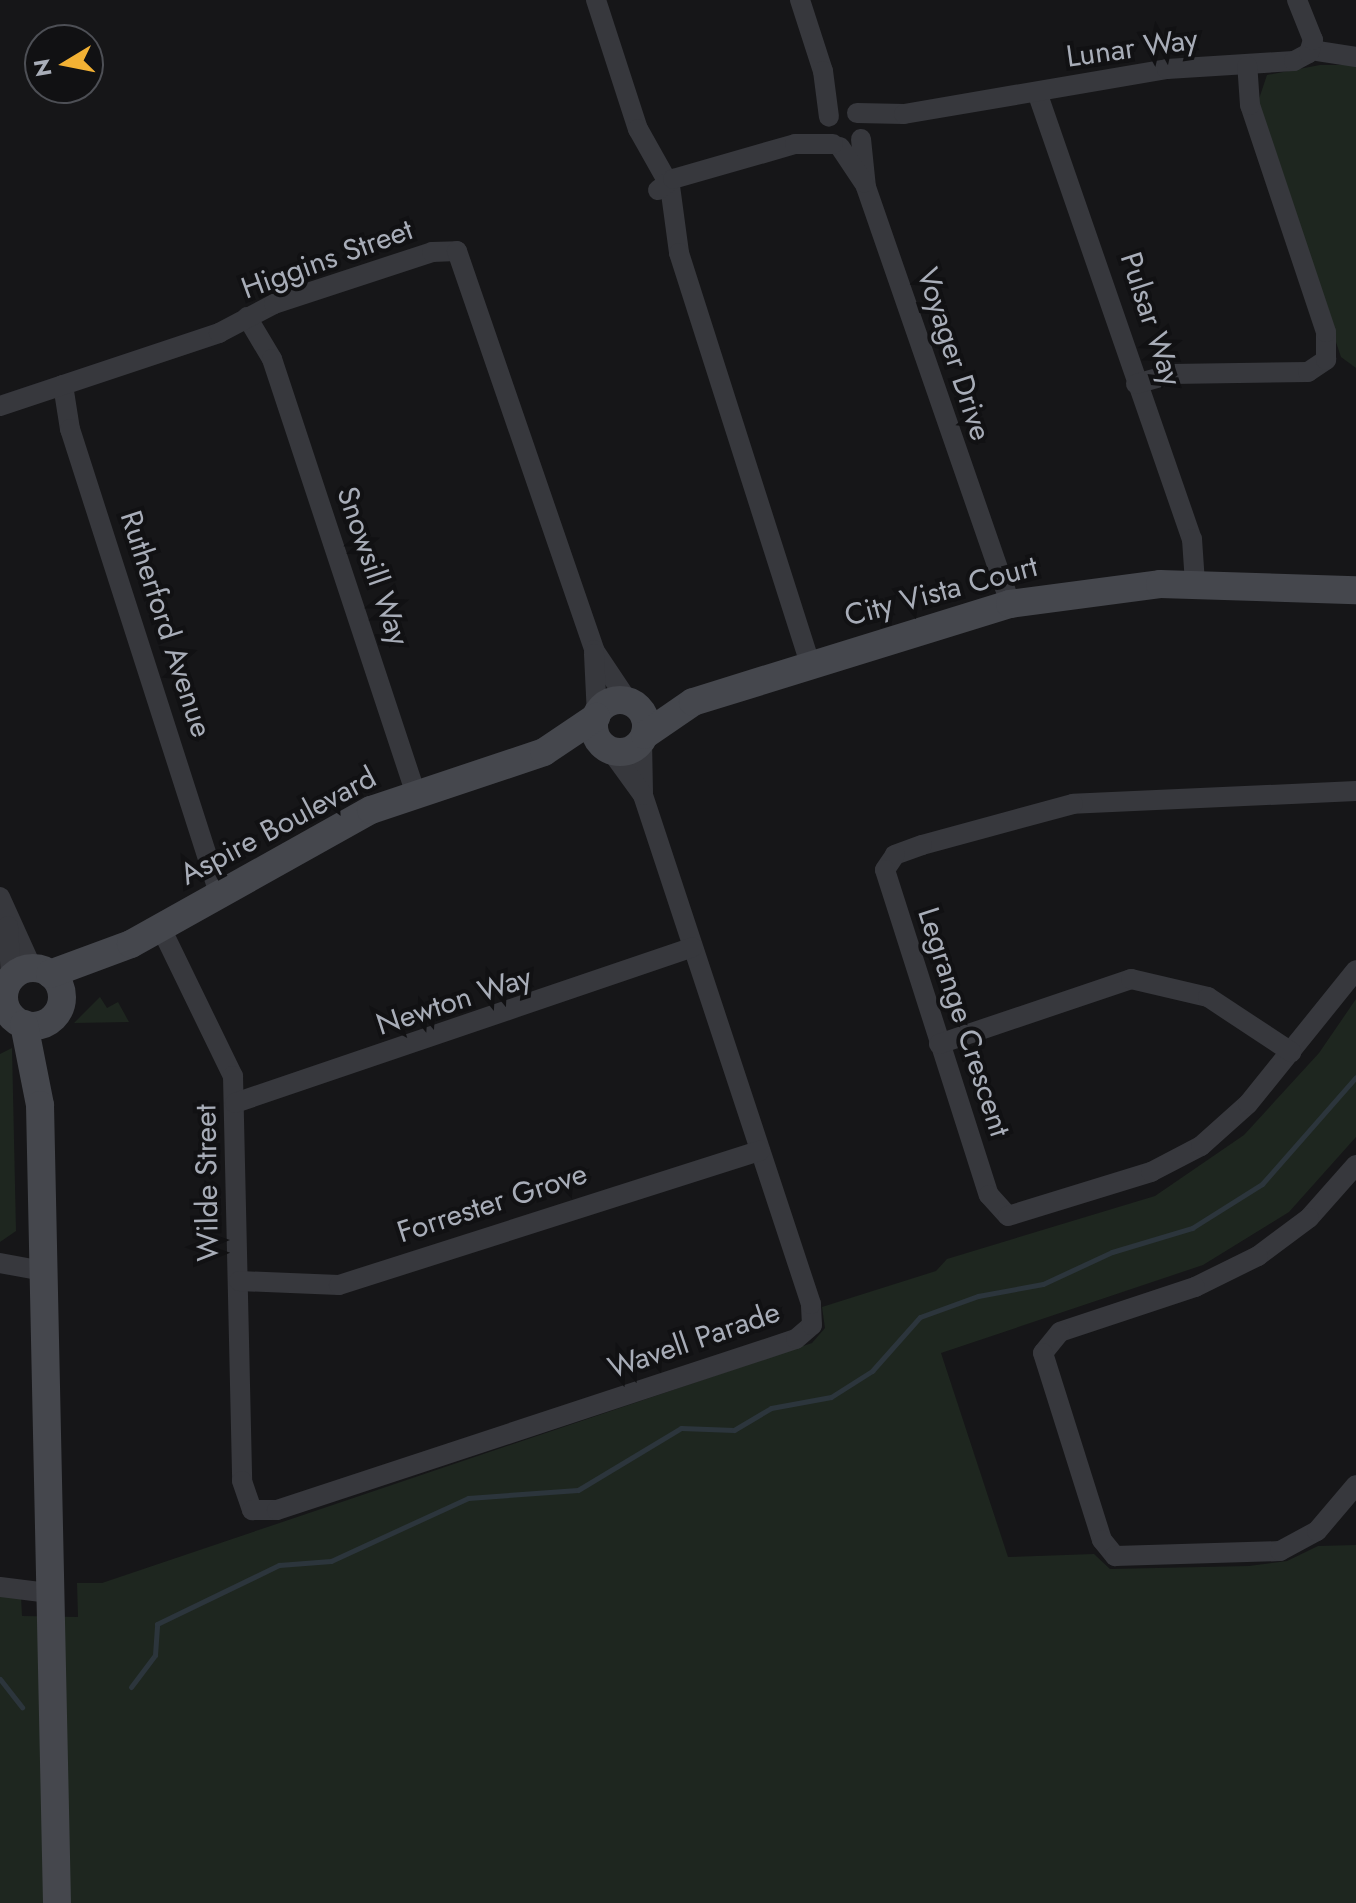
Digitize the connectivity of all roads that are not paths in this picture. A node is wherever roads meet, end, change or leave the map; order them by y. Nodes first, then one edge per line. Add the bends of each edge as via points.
1 (596, 0) edge
2 (800, 0) edge
3 (1297, 0) edge
4 (1311, 50) junction
5 (1356, 57) edge
6 (1247, 66) junction
7 (823, 71) junction
8 (1044, 90) junction
9 (854, 111) junction
10 (904, 114) junction
11 (828, 120) junction
12 (862, 137) junction
13 (795, 144) junction
14 (837, 145) junction
15 (666, 187) junction
16 (866, 187) junction
17 (256, 313) junction
18 (57, 387) junction
19 (1138, 390) junction
20 (0, 406) edge
21 (1190, 583) junction
22 (1356, 590) edge
23 (1003, 605) junction
24 (594, 650) junction
25 (815, 662) junction
26 (630, 702) junction
27 (693, 702) junction
28 (596, 716) junction
29 (643, 738) junction
30 (609, 750) junction
31 (544, 752) junction
32 (1352, 789) edge
33 (416, 794) junction
34 (643, 795) junction
35 (227, 890) junction
36 (0, 897) edge
37 (155, 931) junction
38 (694, 953) junction
39 (97, 962) junction
40 (1356, 970) edge
41 (17, 999) edge
42 (57, 1009) junction
43 (937, 1038) junction
44 (1287, 1057) junction
45 (235, 1095) junction
46 (40, 1105) junction
47 (758, 1145) junction
48 (1356, 1165) edge
49 (43, 1261) junction
50 (0, 1262) edge
51 (239, 1287) junction
52 (241, 1409) joint
53 (1356, 1485) edge
54 (0, 1585) edge
55 (48, 1585) junction
56 (57, 1903) edge

1 - 15 street via 638,129
2 - 7 street
3 - 4 street
4 - 5 street
4 - 6 street, Lunar Way via 1294,61
6 - 8 street, Lunar Way via 1167,69
6 - 19 street via 1250,105 1328,354 1308,372 1197,374
7 - 9 street
7 - 11 street
8 - 10 street, Lunar Way
8 - 19 street, Pulsar Way
9 - 10 street, Lunar Way
9 - 11 street, Lunar Way
9 - 12 street, Voyager Drive
10 - 12 street, Lunar Way
11 - 13 street
11 - 14 street, Voyager Drive
12 - 14 street, Lunar Way
12 - 16 street, Voyager Drive
13 - 14 street
13 - 15 street
14 - 16 street, Voyager Drive
15 - 25 street via 664,228 679,253
16 - 23 street, Voyager Drive
17 - 18 street, Higgins Street
17 - 24 street, Higgins Street via 432,252 461,255
17 - 33 street, Snowsill Way
18 - 20 street, Higgins Street
18 - 35 street, Rutherford Avenue via 205,838
19 - 21 street, Pulsar Way via 1181,517
21 - 22 street
21 - 23 street, City Vista Court
23 - 25 street, City Vista Court
24 - 26 street, Higgins Street
24 - 28 street, Higgins Street
25 - 27 street, City Vista Court
26 - 27 street
26 - 28 street via 613,701
26 - 29 street via 643,714
27 - 29 street
28 - 30 street via 595,735
28 - 31 street, Aspire Boulevard
29 - 30 street via 628,751
29 - 34 street, Wavell Parade
30 - 31 street, Aspire Boulevard
30 - 34 street, Wavell Parade
31 - 33 street, Aspire Boulevard
32 - 43 street, Legrange Crescent via 1073,804 895,855 886,883
33 - 35 street, Aspire Boulevard via 371,810
34 - 38 street, Wavell Parade
35 - 37 street, Aspire Boulevard
36 - 41 street
37 - 39 street, Aspire Boulevard
37 - 45 street, Wilde Street via 229,1062
38 - 45 street, Newton Way via 276,1092
38 - 47 street, Wavell Parade
39 - 41 street, Aspire Boulevard
39 - 42 street, Aspire Boulevard
40 - 44 street, Legrange Crescent
41 - 42 street
41 - 42 street
41 - 46 street
42 - 46 street
43 - 44 street via 1131,979 1192,989 1238,1017
43 - 44 street, Legrange Crescent via 993,1205 1008,1216 1184,1158 1232,1121
45 - 51 street, Wilde Street
46 - 49 street
47 - 51 street, Forrester Grove via 347,1283
47 - 52 street, Wavell Parade via 813,1312 809,1330 796,1339 263,1514 248,1506 243,1492
48 - 53 street via 1309,1218 1258,1256 1195,1287 1060,1332 1043,1353 1102,1540 1115,1556 1280,1551 1317,1531
49 - 50 street
49 - 55 street
51 - 52 street, Wilde Street
54 - 55 street
55 - 56 street

